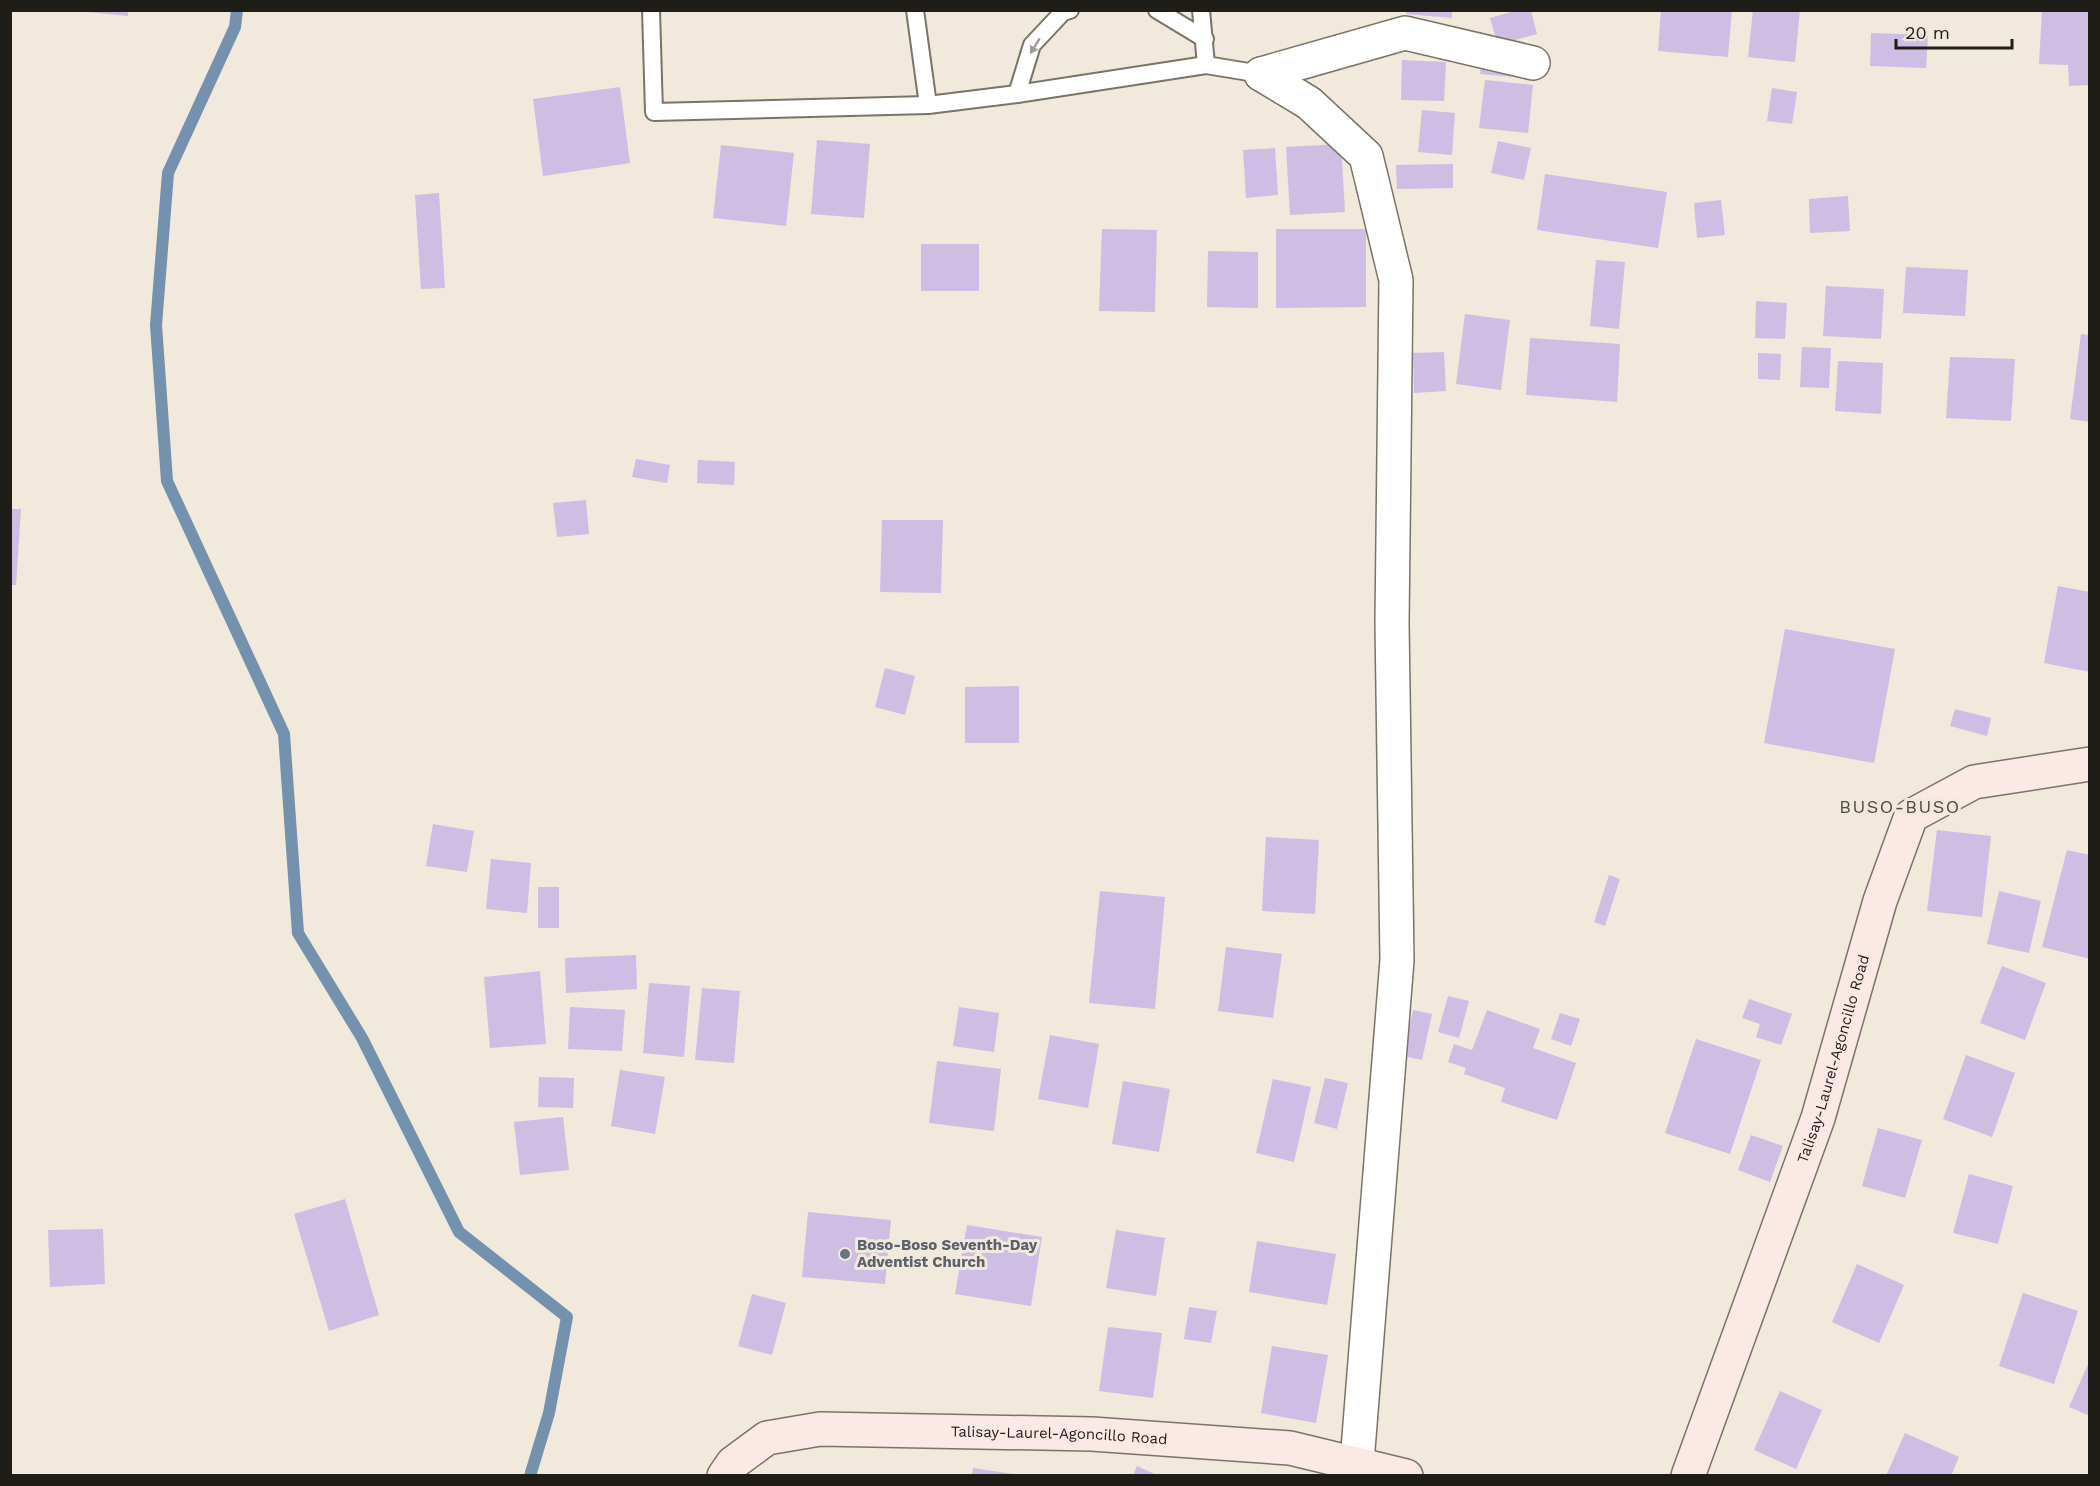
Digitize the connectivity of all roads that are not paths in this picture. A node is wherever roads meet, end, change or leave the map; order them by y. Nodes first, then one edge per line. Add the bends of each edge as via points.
1 (651, 10) edge
2 (915, 10) edge
3 (1070, 10) edge
4 (1156, 10) edge
5 (1201, 10) edge
6 (1204, 39) junction
7 (1533, 63) dead end
8 (1206, 65) junction
9 (1261, 74) junction
10 (1017, 94) junction
11 (928, 105) junction
12 (2090, 764) edge
13 (1357, 1462) junction
14 (724, 1476) edge
15 (1406, 1476) edge
16 (1688, 1476) edge

1 - 11 lane via 654,112
2 - 11 lane
3 -> 10 lane via 1063,12 1032,45
4 - 6 lane
5 - 6 lane
6 - 8 lane
7 - 9 street via 1406,33
8 - 9 lane
8 - 10 lane
9 - 13 street via 1309,103 1366,156 1396,280 1392,623 1397,960
10 - 11 lane
12 - 16 main road, Talisay-Laurel-Agoncillo Road via 1974,782 1911,816 1880,901 1818,1118
13 - 14 main road, Talisay-Laurel-Agoncillo Road via 1290,1448 1092,1434 820,1429 767,1438 733,1463
13 - 15 main road, Talisay-Laurel-Agoncillo Road

